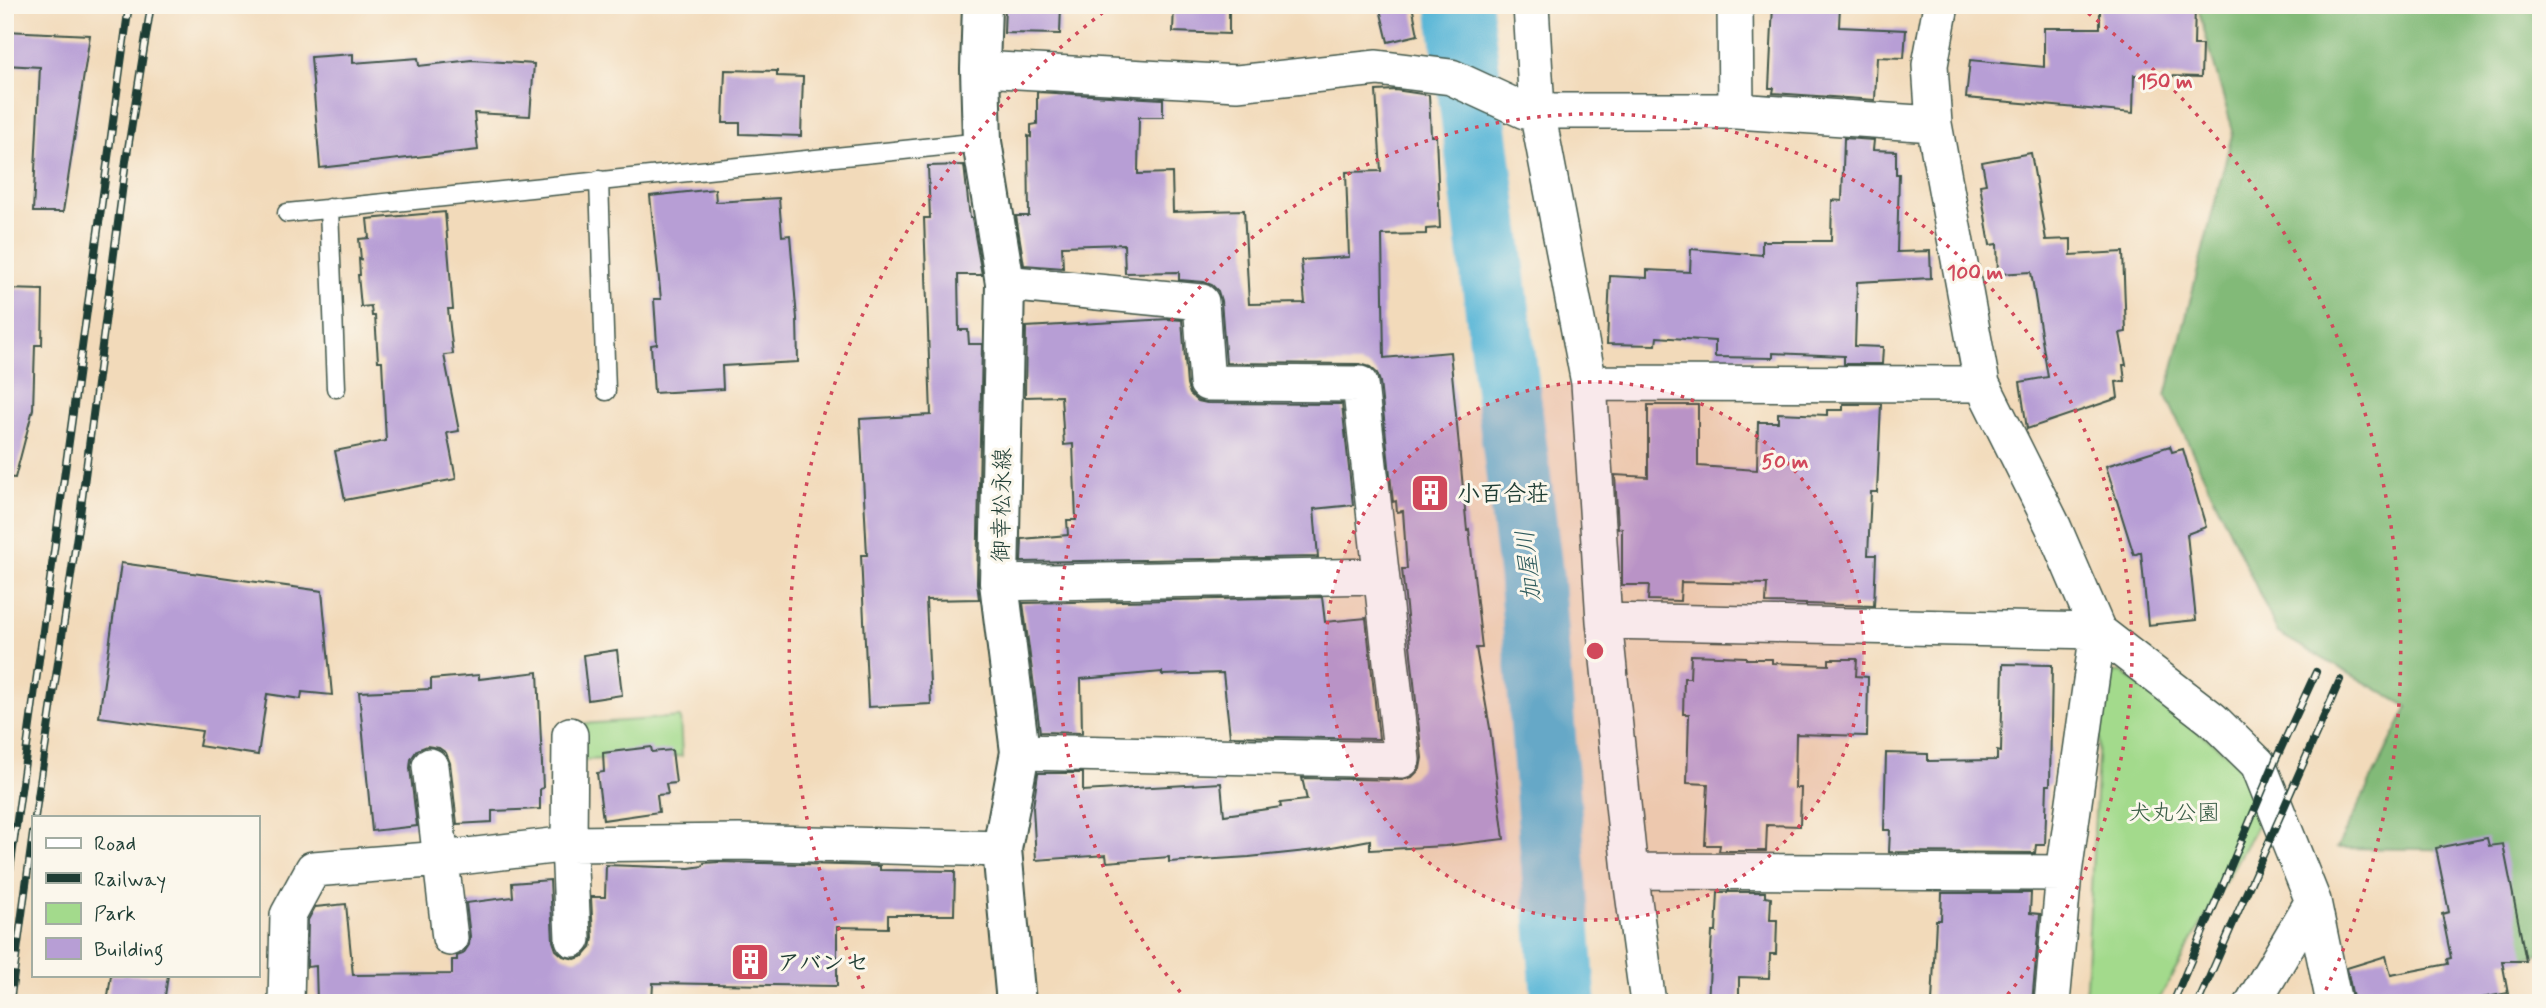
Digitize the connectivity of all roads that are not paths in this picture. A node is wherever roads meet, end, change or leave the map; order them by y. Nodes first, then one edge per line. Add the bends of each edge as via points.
1 (982, 5) edge
2 (1531, 5) edge
3 (1735, 5) edge
4 (1941, 5) edge
5 (980, 69) junction
6 (1531, 111) junction
7 (1736, 111) junction
8 (1934, 124) junction
9 (982, 142) junction
10 (599, 180) junction
11 (329, 208) junction
12 (288, 213) dead end
13 (1005, 283) junction
14 (1589, 383) junction
15 (1982, 384) junction
16 (336, 388) dead end
17 (606, 391) dead end
18 (1381, 576) junction
19 (999, 583) junction
20 (1604, 621) junction
21 (2098, 631) junction
22 (570, 736) dead end
23 (1020, 752) junction
24 (430, 766) dead end
25 (569, 845) junction
26 (1002, 849) junction
27 (442, 859) junction
28 (1630, 871) junction
29 (2064, 873) junction
30 (2313, 901) junction
31 (450, 937) dead end
32 (573, 939) dead end
33 (286, 1003) edge
34 (1016, 1003) edge
35 (1648, 1003) edge
36 (2052, 1003) edge
37 (2253, 1003) edge
38 (2334, 1003) edge

1 - 5 main road, 御幸松永線
2 - 6 street
3 - 7 street
4 - 8 street via 1930,65
5 - 6 street via 1237,83 1377,68 1451,77
5 - 9 main road, 御幸松永線
6 - 7 street
6 - 14 street
7 - 8 street
8 - 15 street
9 - 10 lane
9 - 13 main road, 御幸松永線
10 - 11 lane
10 - 17 lane
11 - 12 lane
11 - 16 lane
13 - 18 street via 1201,302 1207,383 1360,384
13 - 19 main road, 御幸松永線
14 - 15 street
14 - 20 street
15 - 21 street via 2053,526
18 - 19 street
18 - 23 street via 1402,760
19 - 23 main road, 御幸松永線
20 - 21 street
20 - 28 street
21 - 29 street
21 - 30 street via 2212,719 2259,764
22 - 25 street
23 - 26 main road, 御幸松永線
24 - 27 street
25 - 26 street via 739,842
25 - 27 street
25 - 32 street
26 - 34 main road, 御幸松永線
27 - 31 street
27 - 33 street via 313,869 289,915
28 - 29 street
28 - 35 street
29 - 36 street
30 - 37 street
30 - 38 street

